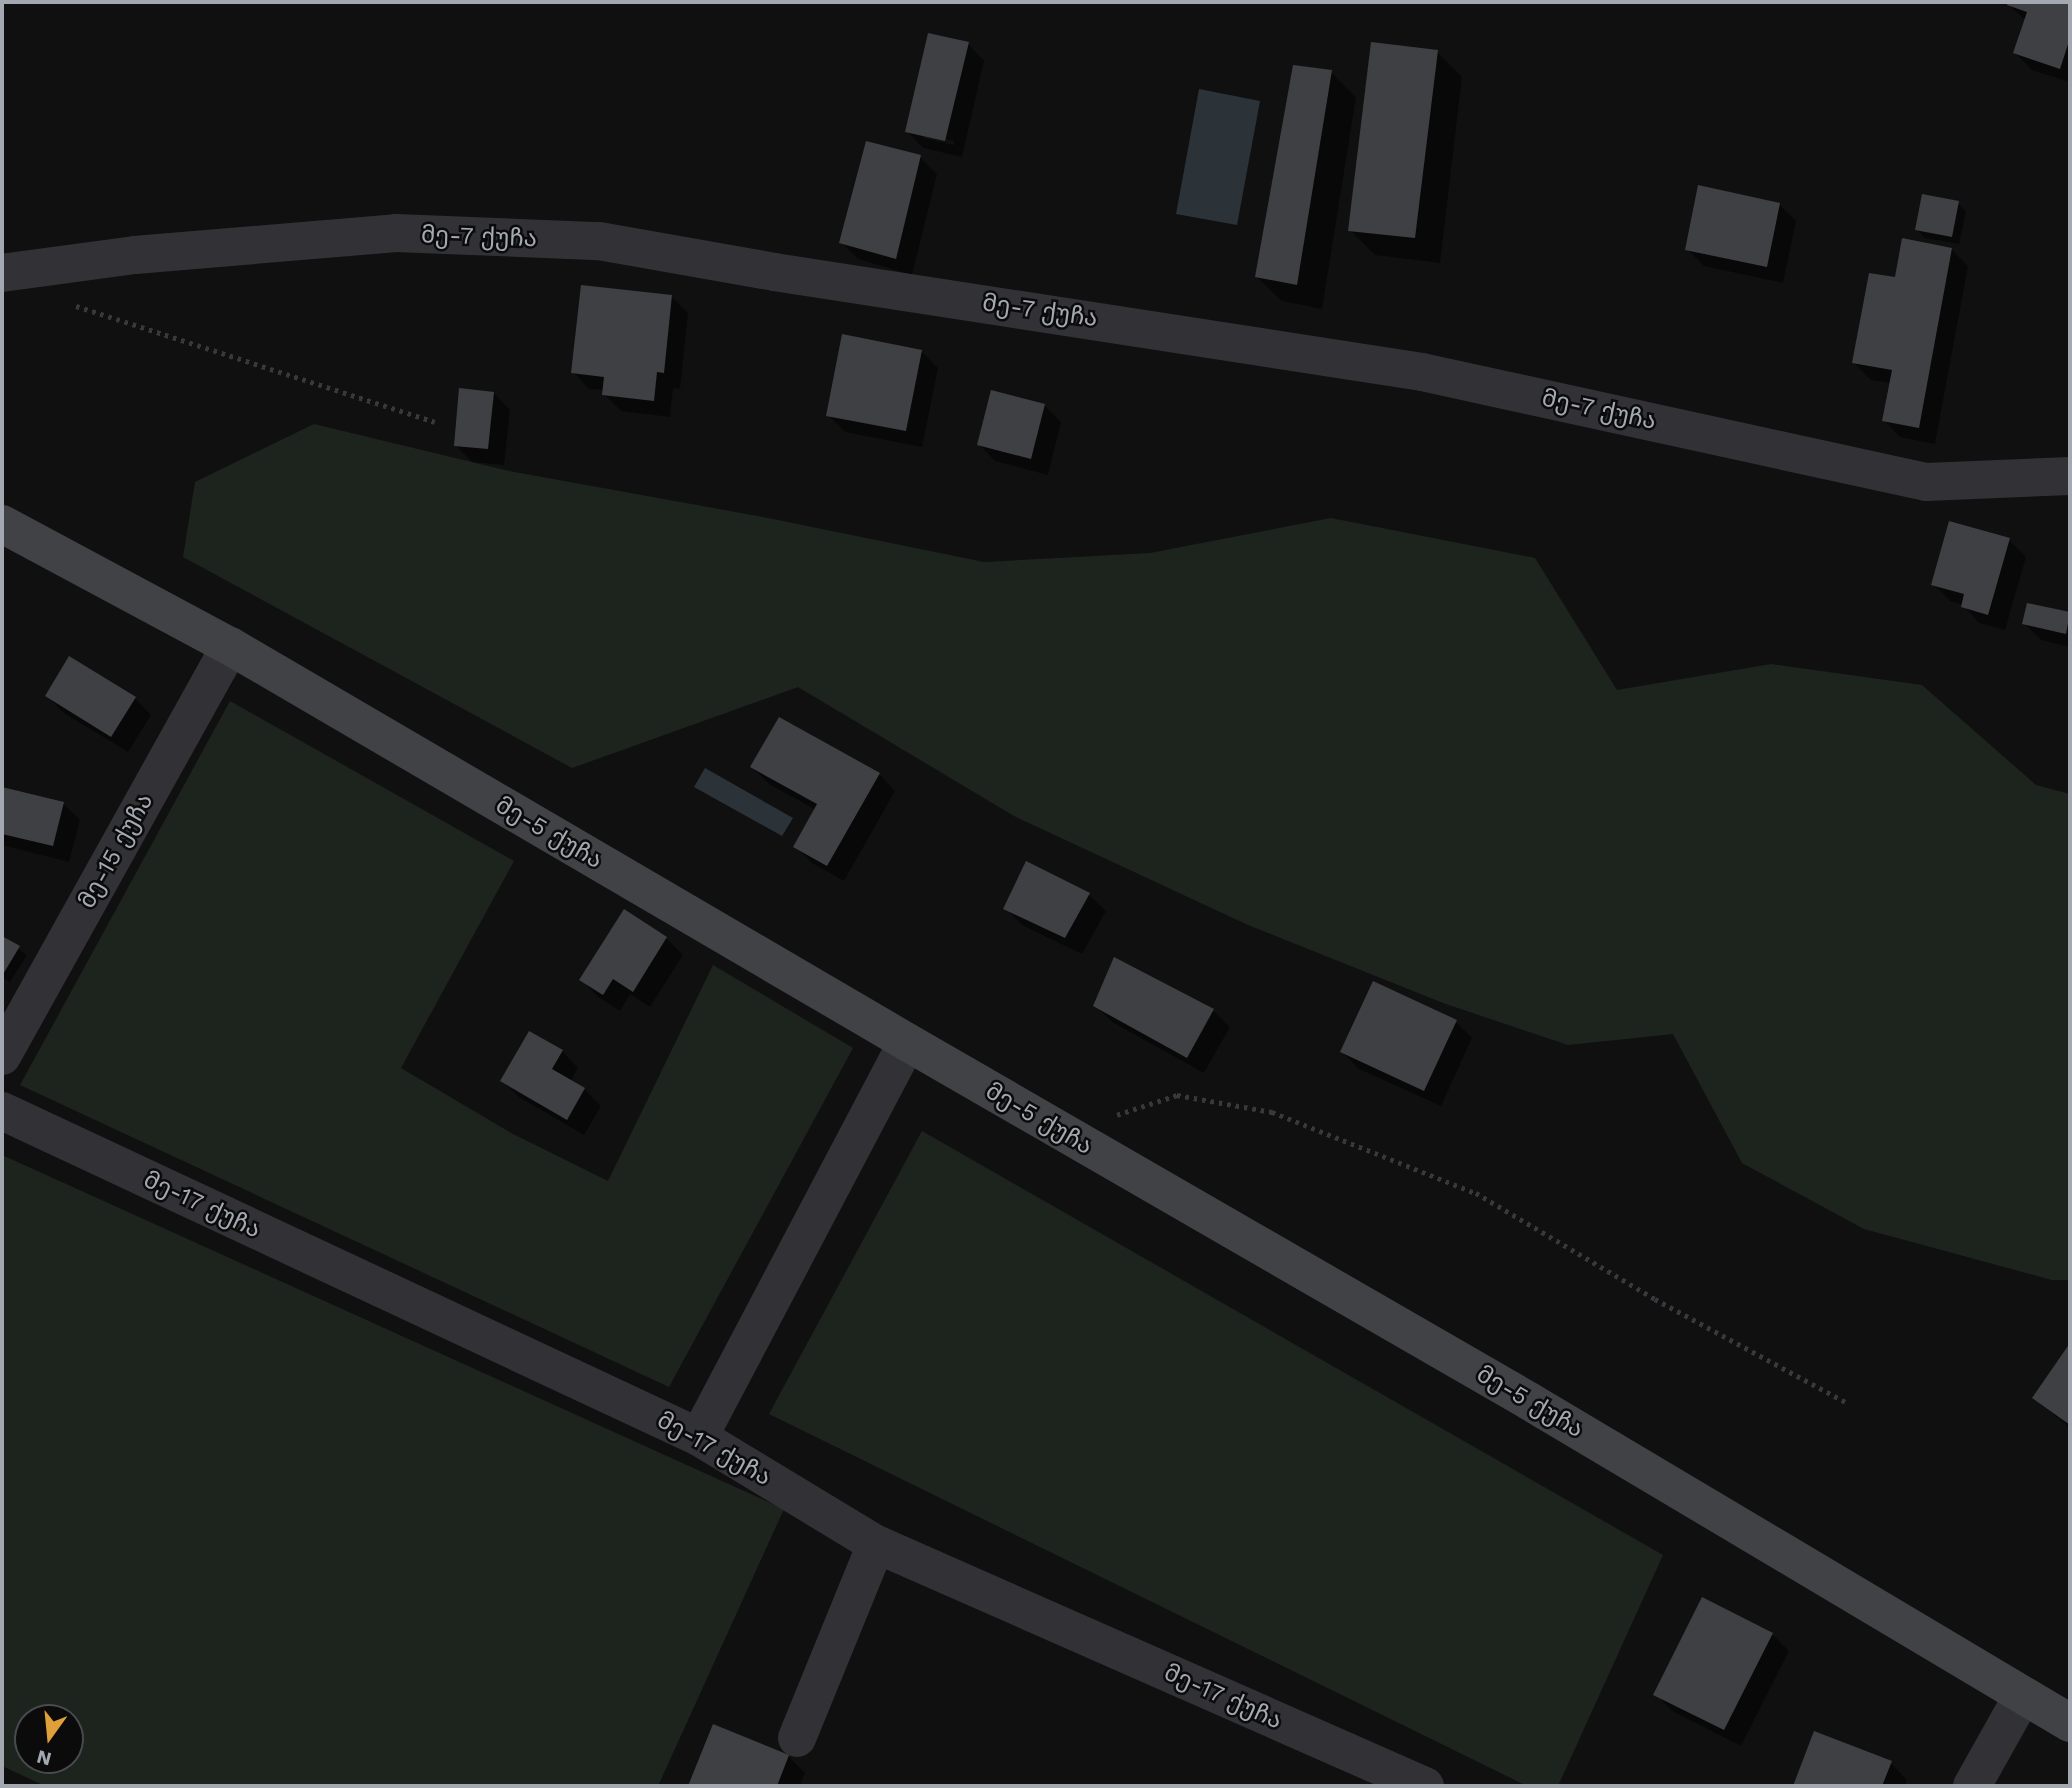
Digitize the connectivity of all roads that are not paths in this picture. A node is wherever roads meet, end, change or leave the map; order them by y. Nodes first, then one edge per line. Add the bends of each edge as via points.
1 (2, 273) edge
2 (2070, 475) edge
3 (2, 524) edge
4 (230, 646) junction
5 (907, 1042) junction
6 (2, 1056) edge
7 (2, 1111) edge
8 (699, 1437) junction
9 (876, 1544) junction
10 (2023, 1695) junction
11 (2070, 1723) edge
12 (797, 1738) dead end
13 (1425, 1786) edge
14 (1972, 1786) edge

1 - 2 street, მე-7 ქუჩა via 135,255 396,233 599,241 1422,372 1926,482
3 - 4 street, მე-5 ქუჩა
4 - 5 street, მე-5 ქუჩა
4 - 6 street, მე-15 ქუჩა
5 - 8 street
5 - 10 street, მე-5 ქუჩა via 1529,1401
7 - 8 street, მე-17 ქუჩა
8 - 9 street, მე-17 ქუჩა
9 - 12 street
9 - 13 street, მე-17 ქუჩა
10 - 11 street, მე-5 ქუჩა
10 - 14 street

